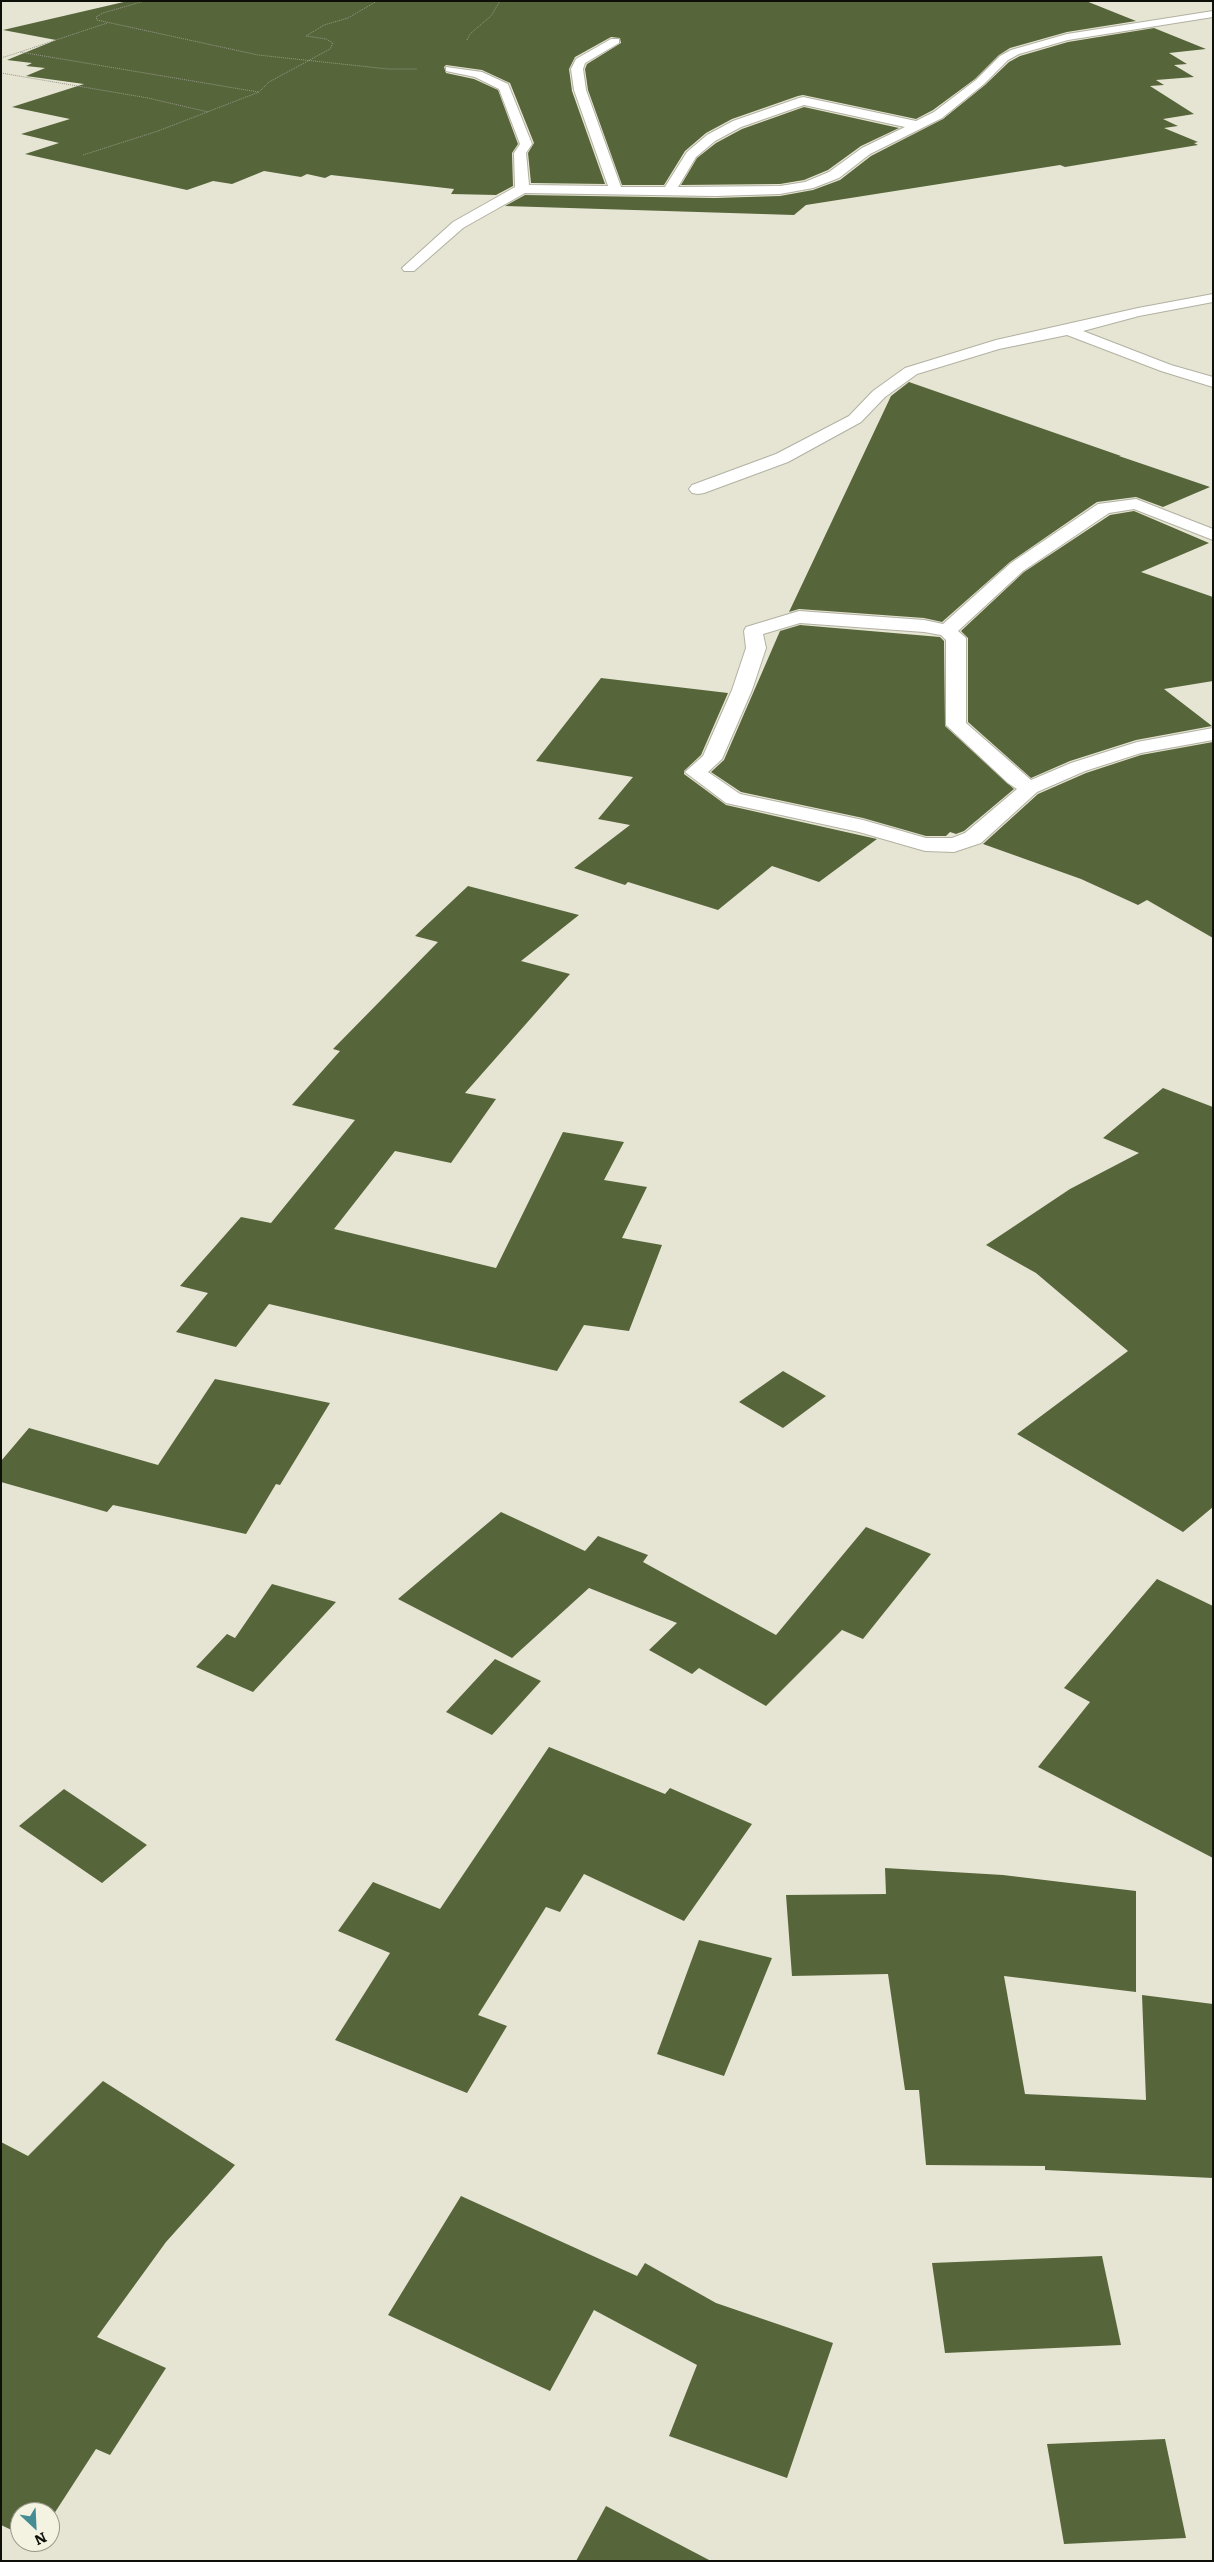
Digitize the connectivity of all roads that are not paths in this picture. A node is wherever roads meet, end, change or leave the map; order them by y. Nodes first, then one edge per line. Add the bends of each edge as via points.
1 (1213, 14) edge
2 (616, 41) dead end
3 (450, 69) road end
4 (914, 125) junction
5 (522, 189) junction
6 (616, 190) junction
7 (669, 191) junction
8 (409, 268) dead end
9 (1213, 298) edge
10 (1068, 330) junction
11 (1213, 382) edge
12 (698, 489) dead end
13 (1213, 535) edge
14 (948, 631) junction
15 (1213, 734) edge
16 (1030, 788) junction

1 - 4 street via 1067,37 1015,52 1004,58 950,107
2 - 6 street via 580,61 577,68 580,90
3 - 5 street via 478,74 504,87 526,144 520,153
4 - 7 street via 866,151 834,175 808,185 780,190
4 - 7 street via 803,102 737,124 711,138 691,155
5 - 6 street
5 - 8 street via 458,225
6 - 7 street
9 - 10 street
10 - 11 street via 1166,368
10 - 12 street via 996,345 911,371 879,394 856,419 782,458
13 - 14 street via 1136,504 1104,508 1017,567
14 - 16 street via 956,638 956,725 1015,779
14 - 16 street via 924,626 799,617 753,631 756,648 742,690 712,759 695,772 733,799 863,826 925,844 954,845 973,838
15 - 16 street via 1137,748 1078,767

